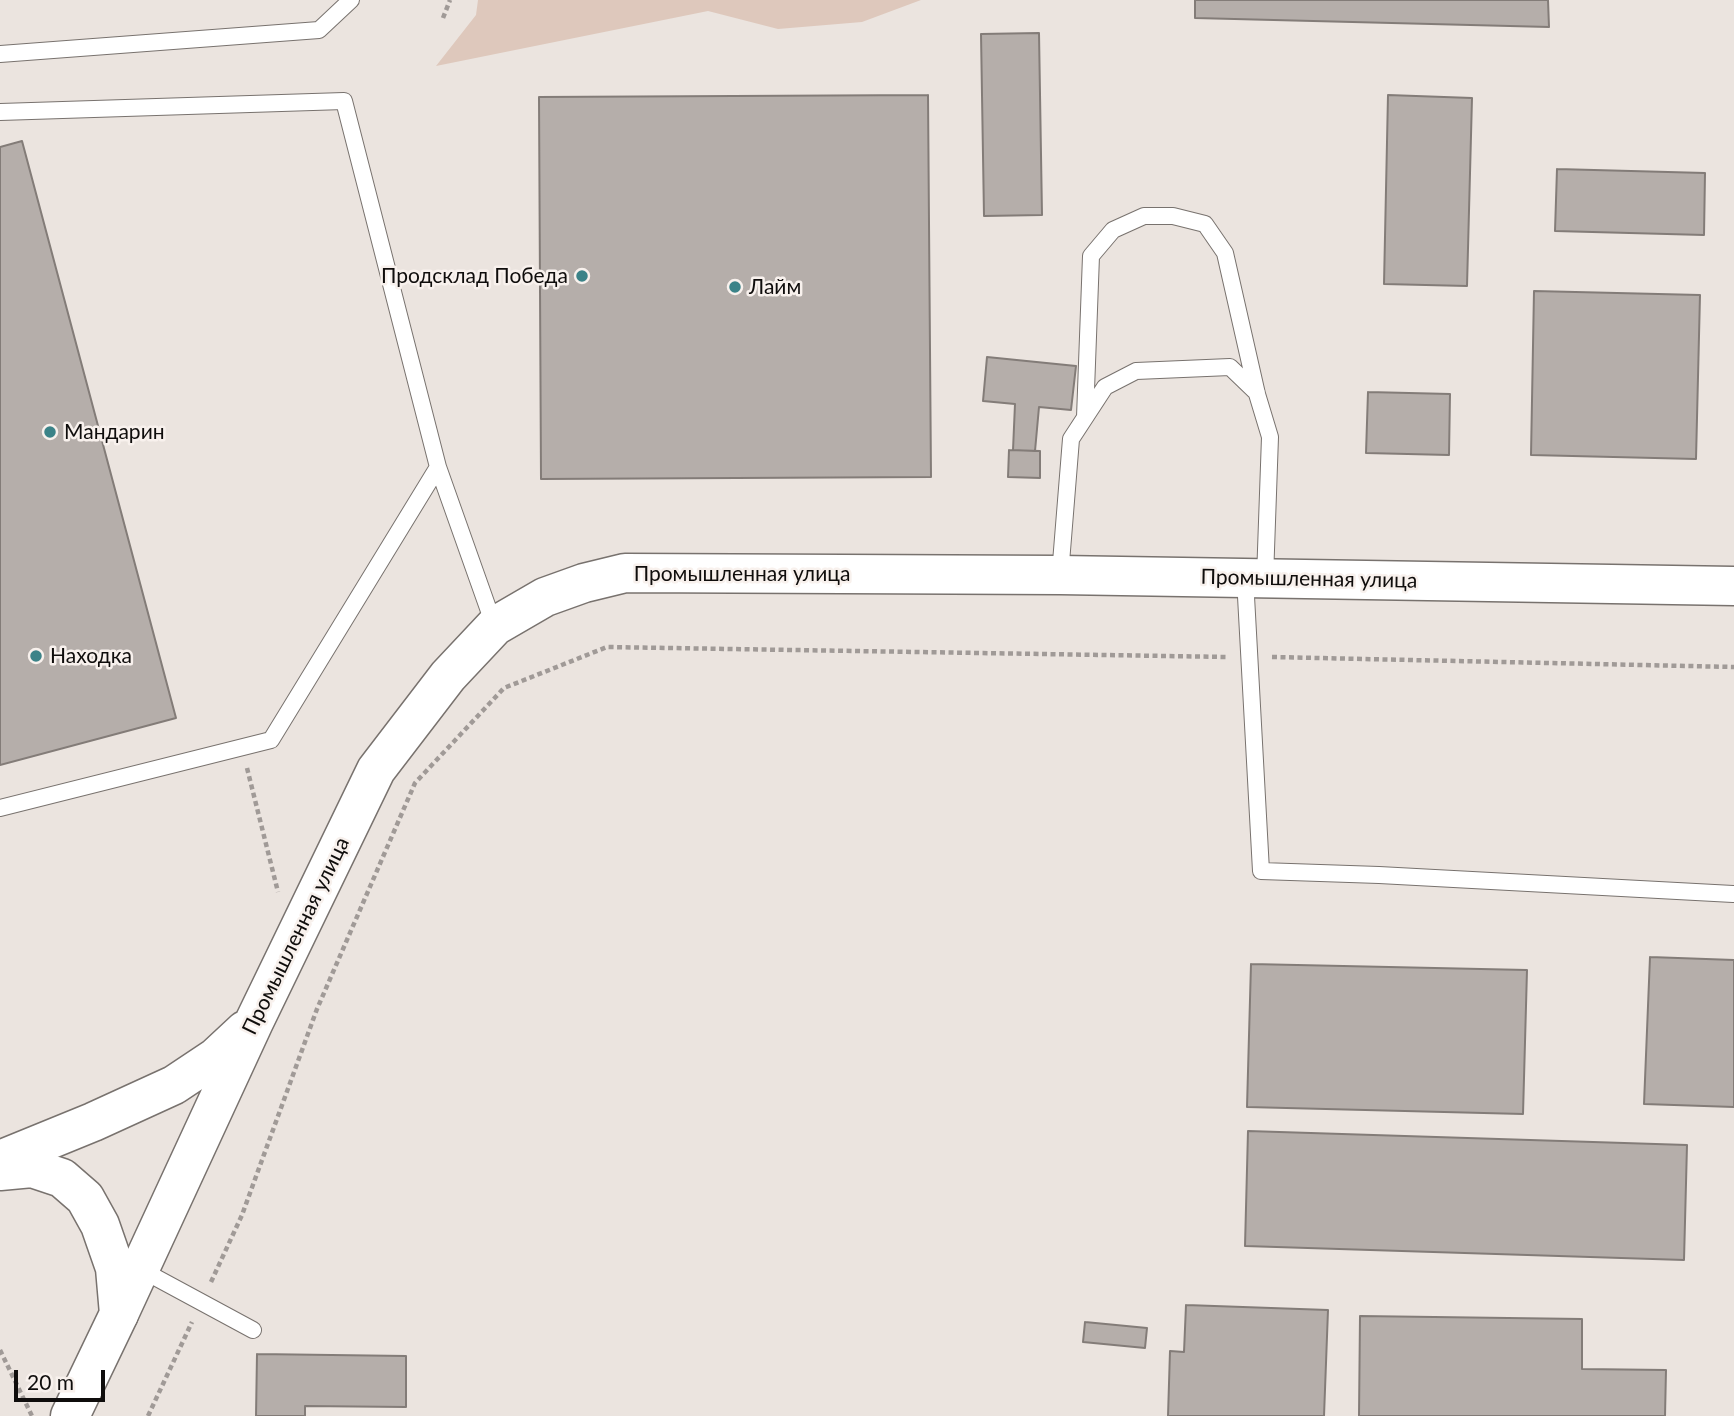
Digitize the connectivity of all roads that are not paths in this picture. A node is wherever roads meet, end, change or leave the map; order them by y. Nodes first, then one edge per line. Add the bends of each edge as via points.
1 (351, 0) edge
2 (0, 54) edge
3 (0, 112) edge
4 (1257, 394) junction
5 (1086, 417) junction
6 (438, 467) junction
7 (1060, 575) junction
8 (1255, 578) junction
9 (1734, 586) edge
10 (495, 626) junction
11 (0, 808) edge
12 (1733, 894) edge
13 (254, 1022) junction
14 (0, 1160) edge
15 (0, 1171) edge
16 (140, 1269) junction
17 (119, 1314) junction
18 (253, 1330) dead end
19 (70, 1416) edge

1 - 2 lane via 319,30
3 - 6 lane via 344,101
4 - 5 lane via 1230,367 1136,371 1105,387
4 - 5 lane via 1225,253 1205,224 1173,216 1144,216 1113,230 1091,256
4 - 8 lane via 1270,437
5 - 7 lane via 1071,439
6 - 10 lane
6 - 11 lane via 271,740
7 - 8 main road, Промышленная улица
7 - 10 main road, Промышленная улица via 625,573 545,597
8 - 9 main road, Промышленная улица
8 - 12 lane via 1248,657 1261,871
10 - 13 main road, Промышленная улица via 448,676 376,770
13 - 14 main road via 216,1057 174,1085
13 - 16 main road, Промышленная улица
15 - 17 main road via 32,1168 62,1178 85,1198 115,1268
16 - 17 main road, Промышленная улица
16 - 18 lane
17 - 19 main road, Промышленная улица

